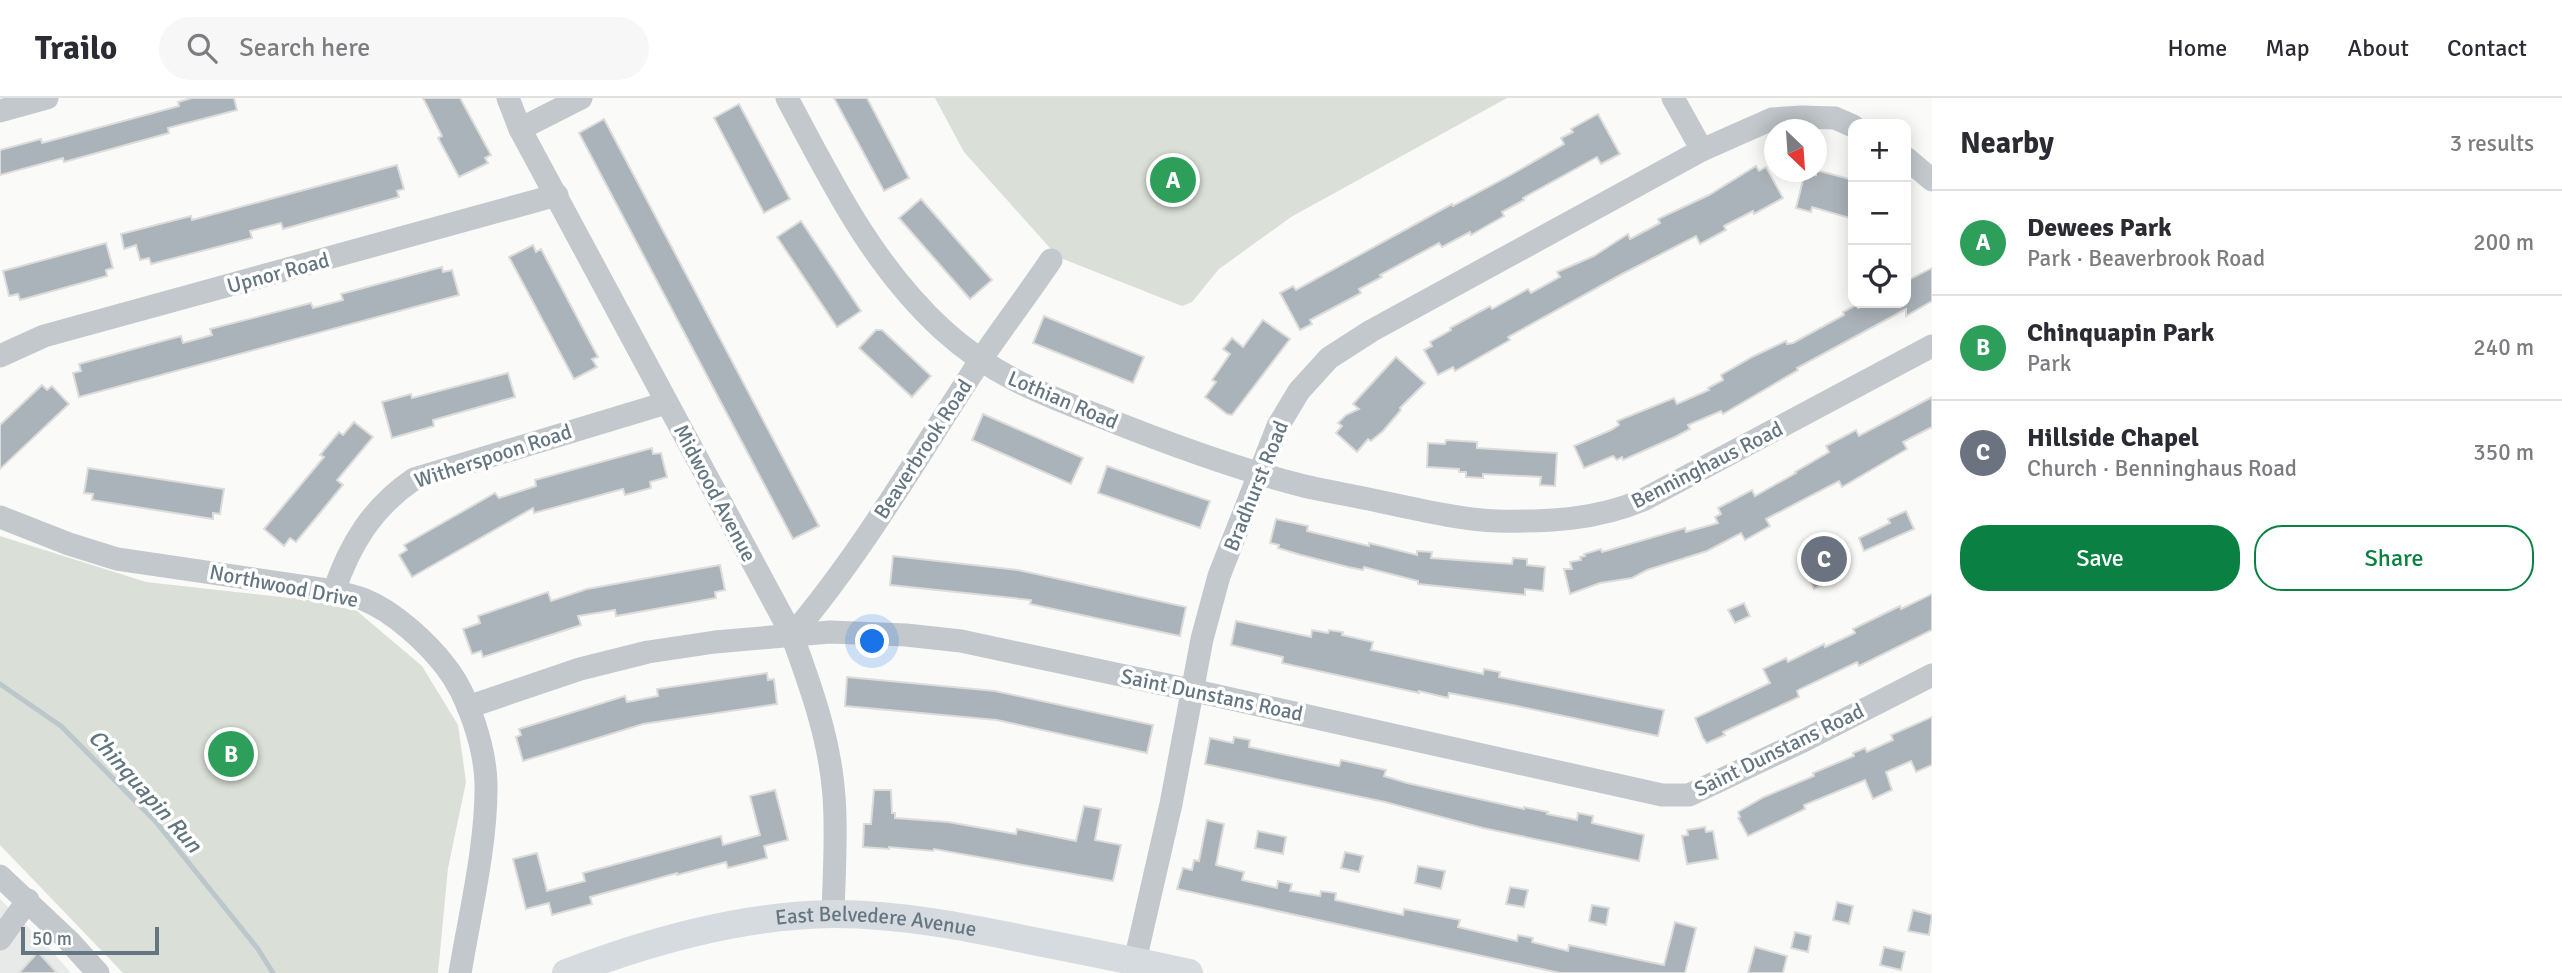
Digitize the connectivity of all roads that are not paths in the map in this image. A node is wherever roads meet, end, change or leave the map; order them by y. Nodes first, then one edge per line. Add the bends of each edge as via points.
1 (47, 98) edge
2 (508, 98) edge
3 (581, 98) edge
4 (787, 98) edge
5 (1673, 98) edge
6 (0, 111) edge
7 (1848, 124) edge
8 (520, 129) junction
9 (1702, 150) junction
10 (1911, 162) edge
11 (1932, 180) edge
12 (557, 195) junction
13 (1051, 260) dead end
14 (1932, 346) edge
15 (0, 356) edge
16 (980, 360) junction
17 (666, 402) junction
18 (1260, 474) junction
19 (0, 517) edge
20 (334, 591) junction
21 (792, 635) junction
22 (1932, 674) edge
23 (1191, 690) junction
24 (468, 707) junction
25 (0, 876) edge
26 (28, 900) junction
27 (834, 914) junction
28 (0, 939) edge
29 (1135, 961) junction
30 (98, 973) edge
31 (460, 973) edge
32 (566, 973) edge
33 (1189, 973) edge

1 - 6 street
2 - 8 street, Midwood Avenue
3 - 8 street
4 - 16 street, Lothian Road via 863,236 913,300
5 - 9 street
7 - 9 street, Bradhurst Road via 1835,118 1772,119
8 - 12 street, Midwood Avenue
9 - 18 street, Bradhurst Road via 1329,358 1299,391 1278,425
10 - 11 street
12 - 15 street, Upnor Road via 44,336
12 - 17 street, Midwood Avenue
13 - 16 street, Beaverbrook Road
14 - 18 street, Benninghaus Road via 1643,500 1601,515 1495,521 1398,506
16 - 18 street, Lothian Road via 1024,386
16 - 21 street, Beaverbrook Road via 906,480 831,589
17 - 20 street, Witherspoon Road via 414,480 367,521 344,561
17 - 21 street, Midwood Avenue
18 - 23 street, Bradhurst Road via 1219,576
19 - 20 street, Northwood Drive via 117,559
20 - 24 street, Northwood Drive via 364,600 409,630 447,668
21 - 23 street, Saint Dunstans Road via 830,632 961,641
21 - 24 street, Saint Dunstans Road via 648,652 580,669
21 - 27 street, Midwood Avenue via 814,697 834,796
22 - 23 street, Saint Dunstans Road via 1689,795 1662,795
23 - 29 street, Bradhurst Road
24 - 31 street, Northwood Drive via 486,780
25 - 26 street
26 - 28 street
26 - 30 street
27 - 29 main road, East Belvedere Avenue via 961,927
27 - 32 main road, East Belvedere Avenue via 719,926
29 - 33 main road, East Belvedere Avenue

